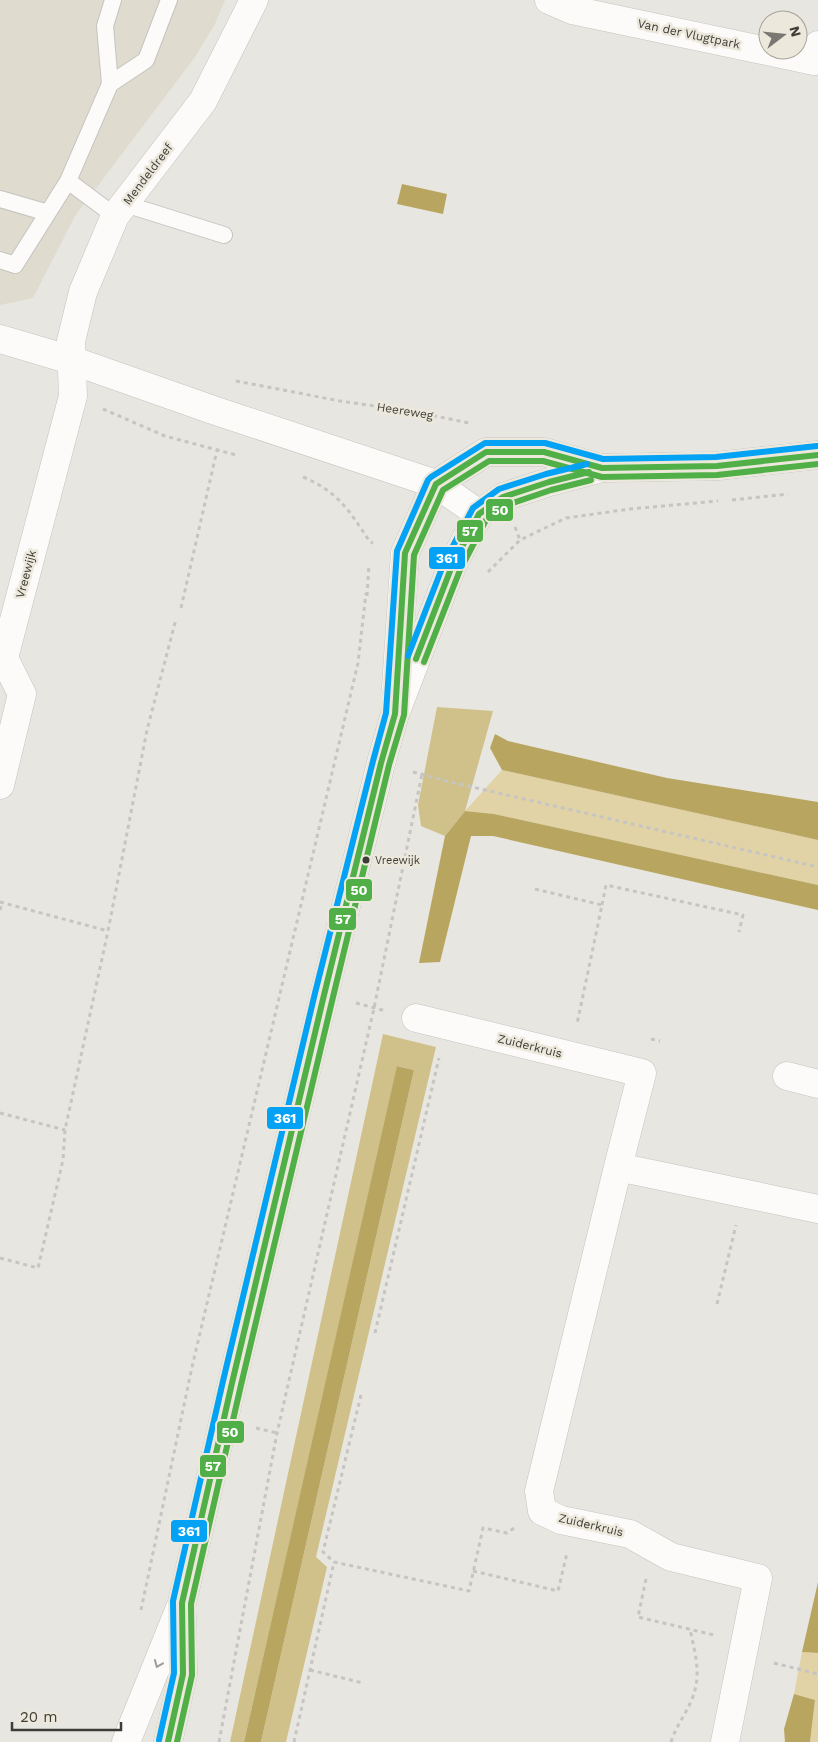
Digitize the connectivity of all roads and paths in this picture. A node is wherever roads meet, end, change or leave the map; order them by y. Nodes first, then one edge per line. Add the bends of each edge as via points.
1 (113, 0) edge
2 (169, 0) edge
3 (254, 0) edge
4 (549, 0) edge
5 (818, 44) edge
6 (110, 84) junction
7 (68, 181) junction
8 (0, 199) edge
9 (120, 210) junction
10 (48, 213) junction
11 (224, 235) dead end
12 (0, 260) edge
13 (0, 339) edge
14 (71, 360) junction
15 (227, 379) dead end
16 (73, 396) junction
17 (475, 424) dead end
18 (217, 450) junction
19 (818, 455) edge
20 (244, 457) dead end
21 (602, 468) junction
22 (300, 476) dead end
23 (436, 484) junction
24 (791, 493) dead end
25 (479, 514) junction
26 (370, 542) dead end
27 (484, 576) dead end
28 (366, 593) dead end
29 (181, 608) dead end
30 (176, 619) dead end
31 (394, 714) junction
32 (381, 763) junction
33 (422, 774) junction
34 (0, 785) edge
35 (818, 867) edge
36 (535, 889) dead end
37 (1, 902) edge
38 (602, 905) junction
39 (0, 910) edge
40 (108, 931) junction
41 (739, 932) dead end
42 (324, 995) junction
43 (374, 1008) junction
44 (416, 1018) joint
45 (447, 1025) junction
46 (570, 1056) junction
47 (787, 1076) dead end
48 (818, 1084) edge
49 (0, 1112) edge
50 (65, 1130) junction
51 (618, 1167) junction
52 (744, 1193) junction
53 (818, 1208) edge
54 (0, 1258) edge
55 (717, 1304) dead end
56 (375, 1333) dead end
57 (361, 1395) dead end
58 (542, 1511) junction
59 (575, 1523) junction
60 (654, 1547) junction
61 (334, 1562) junction
62 (473, 1572) junction
63 (182, 1602) junction
64 (141, 1613) dead end
65 (690, 1629) junction
66 (743, 1649) junction
67 (310, 1670) junction
68 (818, 1674) edge
69 (363, 1683) dead end
70 (126, 1742) edge
71 (168, 1742) edge
72 (218, 1742) edge
73 (294, 1742) edge
74 (671, 1742) edge
75 (725, 1742) edge

1 - 6 lane via 105,26
2 - 6 lane via 146,60
3 - 9 street, Mendeldreef via 203,101
4 - 5 street, Van der Vlugtpark via 572,10 814,61
6 - 7 lane
7 - 9 lane
7 - 10 lane
8 - 10 lane
9 - 11 lane
9 - 14 street, Mendeldreef via 83,292 71,341
10 - 12 lane via 15,264
13 - 14 street
14 - 16 street, Vreewijk
14 - 23 street
15 - 17 path, Heereweg
16 - 18 path via 165,436
16 - 34 street, Vreewijk via 4,658 22,694
18 - 20 path
18 - 29 path
19 - 21 street via 717,466
21 - 23 street via 544,452 486,452
21 - 25 street via 503,498
22 - 26 path via 318,483 336,496
23 - 25 street
23 - 31 street via 405,553
24 - 27 path via 566,518 520,540
25 - 31 street via 452,566
28 - 64 path via 358,663 192,1367
30 - 40 path via 147,730
31 - 32 street
32 - 33 path
32 - 42 street
33 - 35 path
33 - 43 path
36 - 38 path
37 - 39 path
37 - 40 path
38 - 41 path via 606,884 743,914
38 - 46 path
40 - 50 path
42 - 43 path
42 - 63 street
43 - 44 path
43 - 72 path via 278,1433
44 - 45 street, Zuiderkruis
45 - 46 street, Zuiderkruis
45 - 56 path
46 - 51 street, Zuiderkruis via 642,1073
47 - 48 street
49 - 50 path
50 - 54 path via 63,1160 38,1268
51 - 52 street
51 - 58 street, Zuiderkruis via 540,1491
52 - 53 street
52 - 55 path
57 - 61 path via 323,1552
58 - 59 street, Zuiderkruis
58 - 62 path via 507,1533 483,1528
59 - 60 street, Zuiderkruis via 630,1534
59 - 62 path via 558,1590
60 - 65 path via 638,1617
60 - 66 street, Zuiderkruis via 671,1558 758,1578
61 - 62 path via 469,1591
61 - 67 path
63 -> 70 street
63 - 71 street via 183,1674
65 - 66 path
65 - 74 path via 698,1668 697,1684
66 - 68 path
66 - 75 street, Zuiderkruis
67 - 69 path
67 - 73 path

